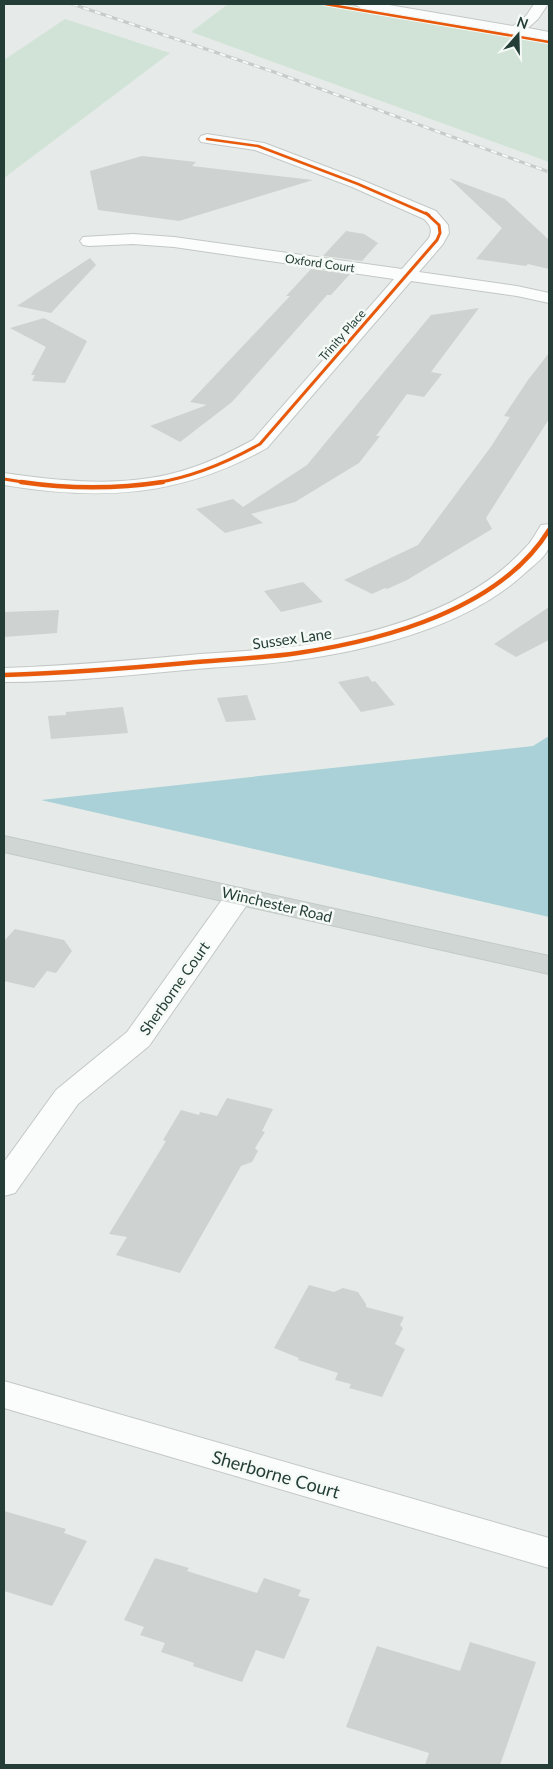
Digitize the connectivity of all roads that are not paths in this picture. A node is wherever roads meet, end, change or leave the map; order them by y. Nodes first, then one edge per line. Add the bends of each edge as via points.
1 (361, 4) edge
2 (541, 4) edge
3 (516, 30) junction
4 (549, 36) edge
5 (207, 139) dead end
6 (89, 241) dead end
7 (407, 276) junction
8 (549, 298) edge
9 (4, 479) edge
10 (549, 530) edge
11 (4, 675) edge
12 (4, 844) edge
13 (239, 896) junction
14 (549, 965) edge
15 (4, 1185) edge
16 (4, 1395) edge
17 (549, 1553) edge

1 - 3 street
2 - 3 street via 537,14
3 - 4 street
5 - 7 street, Trinity Place via 258,146 430,215 439,225 440,233
6 - 7 street, Oxford Court via 134,239 174,242
7 - 8 street, Oxford Court
7 - 9 street, Trinity Place via 260,444 236,460 176,480 123,487 50,486
10 - 11 street, Sussex Lane via 533,554 511,574 482,593 407,627 359,640 298,653 57,674
12 - 13 main road, Winchester Road
13 - 14 main road, Winchester Road
13 - 15 street, Sherborne Court via 138,1039 67,1097
16 - 17 street, Sherborne Court

